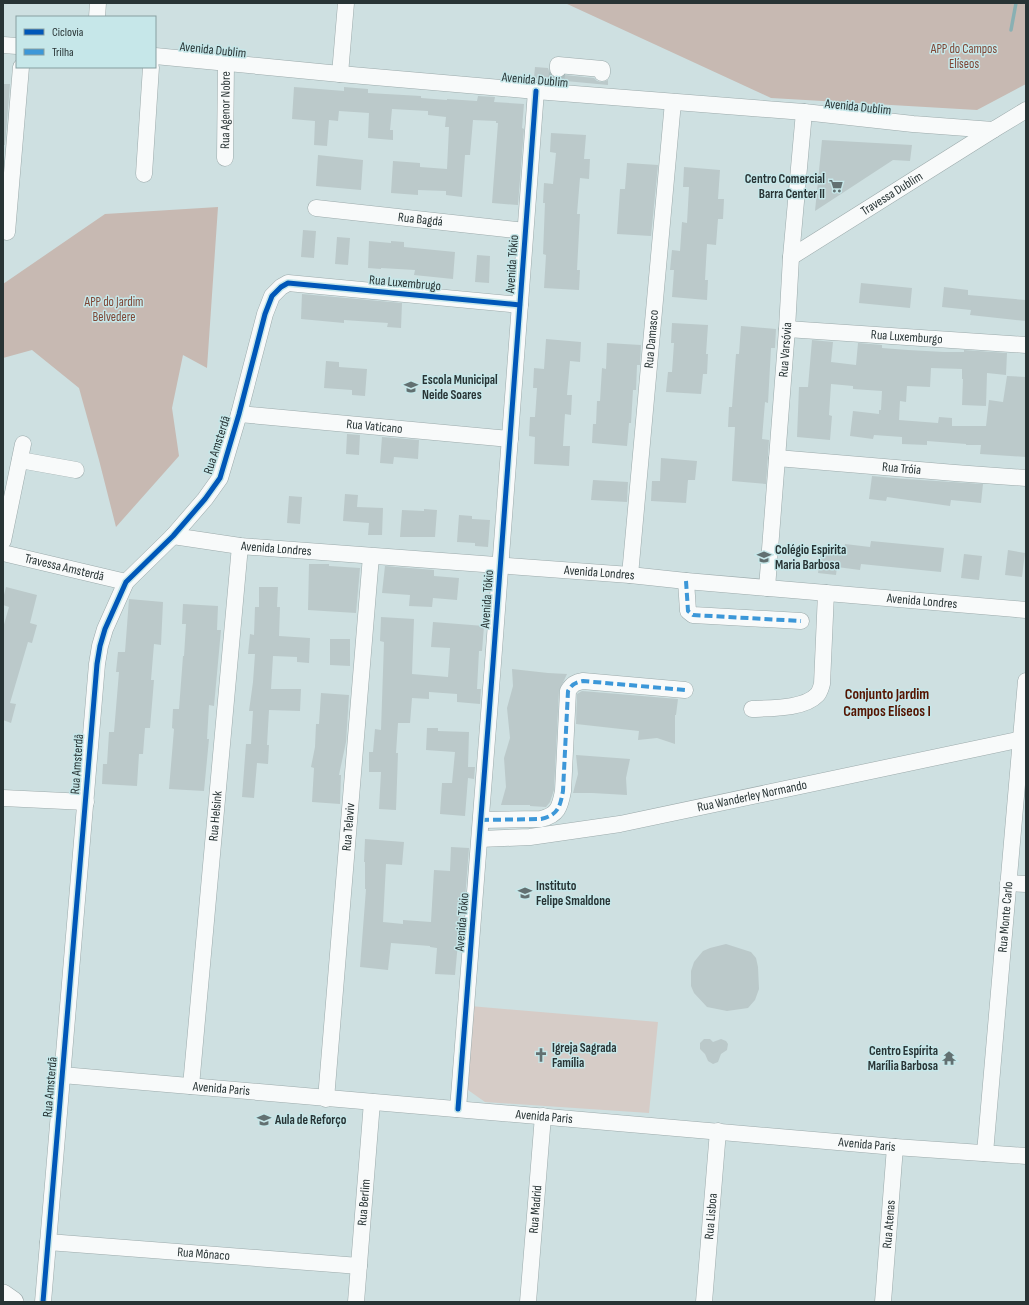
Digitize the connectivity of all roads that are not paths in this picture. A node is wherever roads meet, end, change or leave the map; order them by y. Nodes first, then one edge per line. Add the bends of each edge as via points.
1 (98, 3) edge
2 (346, 3) edge
3 (97, 16) edge
4 (3, 45) edge
5 (16, 46) edge
6 (156, 56) edge
7 (226, 62) junction
8 (21, 68) edge
9 (152, 68) edge
10 (340, 74) junction
11 (556, 81) junction
12 (601, 84) junction
13 (536, 91) junction
14 (673, 102) junction
15 (1026, 110) edge
16 (804, 112) junction
17 (993, 130) junction
18 (225, 158) dead end
19 (144, 174) dead end
20 (316, 208) dead end
21 (525, 230) junction
22 (7, 232) dead end
23 (791, 257) junction
24 (288, 283) joint
25 (520, 305) junction
26 (787, 328) junction
27 (1026, 345) edge
28 (239, 414) junction
29 (510, 439) junction
30 (23, 444) dead end
31 (777, 458) junction
32 (20, 460) junction
33 (76, 470) dead end
34 (1026, 478) edge
35 (173, 536) junction
36 (3, 541) edge
37 (240, 546) junction
38 (3, 552) edge
39 (372, 556) junction
40 (501, 566) junction
41 (630, 575) junction
42 (686, 581) junction
43 (126, 582) junction
44 (767, 588) junction
45 (826, 593) junction
46 (1026, 610) edge
47 (801, 621) dead end
48 (1026, 681) edge
49 (685, 690) dead end
50 (752, 709) dead end
51 (1022, 739) junction
52 (3, 798) edge
53 (86, 802) junction
54 (481, 820) junction
55 (480, 839) junction
56 (1008, 883) junction
57 (1026, 884) edge
58 (62, 1075) junction
59 (191, 1086) junction
60 (326, 1099) junction
61 (372, 1102) junction
62 (458, 1109) junction
63 (543, 1116) junction
64 (718, 1131) junction
65 (895, 1147) junction
66 (985, 1153) junction
67 (1026, 1156) edge
68 (48, 1242) junction
69 (359, 1266) junction
70 (3, 1295) edge
71 (13, 1302) edge
72 (43, 1302) edge
73 (356, 1302) edge
74 (528, 1302) edge
75 (704, 1302) edge
76 (883, 1302) edge

1 - 3 street
2 - 10 street
4 - 5 street
6 - 7 street, Avenida Dublim
7 - 10 street, Avenida Dublim
7 - 18 street, Rua Agenor Nobre
8 - 22 street
9 - 19 street
10 - 13 street, Avenida Dublim
11 - 12 street, Avenida Dublim
11 - 12 street via 558,65 602,69
11 - 13 street, Avenida Dublim
12 - 14 street, Avenida Dublim
13 - 21 street, Avenida Tókio
14 - 16 street, Avenida Dublim
14 - 41 street, Rua Damasco
15 - 17 street
16 - 17 street, Avenida Dublim
16 - 23 street, Rua Varsóvia
17 - 23 street, Travessa Dublim
20 - 21 street, Rua Bagdá
21 - 25 street, Avenida Tókio
23 - 26 street, Rua Varsóvia
24 - 25 street, Rua Luxembrugo
24 - 28 street, Rua Amsterdã via 272,296 265,314
25 - 29 street, Avenida Tókio
26 - 27 street, Rua Luxemburgo
26 - 31 street, Rua Varsóvia
28 - 29 street, Rua Vaticano
28 - 35 street, Rua Amsterdã via 220,478
29 - 40 street, Avenida Tókio
30 - 32 street
31 - 34 street, Rua Tróia
31 - 44 street, Rua Varsóvia
32 - 33 street
32 - 36 street
35 - 37 street, Avenida Londres
35 - 43 street, Rua Amsterdã
37 - 39 street, Avenida Londres
37 - 59 street, Rua Helsink
38 - 43 street, Travessa Amsterdã
39 - 40 street, Avenida Londres
39 - 60 street, Rua Telaviv
40 - 41 street, Avenida Londres
40 - 54 street, Avenida Tókio
41 - 42 street, Avenida Londres
42 - 44 street, Avenida Londres
42 - 47 street via 688,611 693,615
43 - 53 street, Rua Amsterdã via 104,629 100,646
44 - 45 street, Avenida Londres
45 - 46 street, Avenida Londres
45 - 50 street via 822,684 818,694 809,702 796,705
48 - 51 street, Rua Monte Carlo
49 - 54 street via 576,682 568,691 563,791 556,812 541,819
51 - 55 street, Rua Wanderley Normando via 620,824 530,837
51 - 56 street, Rua Monte Carlo
52 - 53 street
53 - 58 street, Rua Amsterdã
54 - 55 street, Avenida Tókio
55 - 62 street, Avenida Tókio
56 - 57 street
56 - 66 street, Rua Monte Carlo
58 - 59 street, Avenida Paris
58 - 68 street, Rua Amsterdã
59 - 60 street, Avenida Paris
60 - 61 street, Avenida Paris
61 - 62 street, Avenida Paris
61 - 69 street, Rua Berlim
62 - 63 street, Avenida Paris
63 - 64 street, Avenida Paris
63 - 74 street, Rua Madrid
64 - 65 street, Avenida Paris
64 - 75 street, Rua Lisboa
65 - 66 street, Avenida Paris
65 - 76 street, Rua Atenas
66 - 67 street, Avenida Paris
68 - 69 street, Rua Mônaco
68 - 72 street, Rua Amsterdã
69 - 73 street, Rua Berlim
70 - 71 main road

